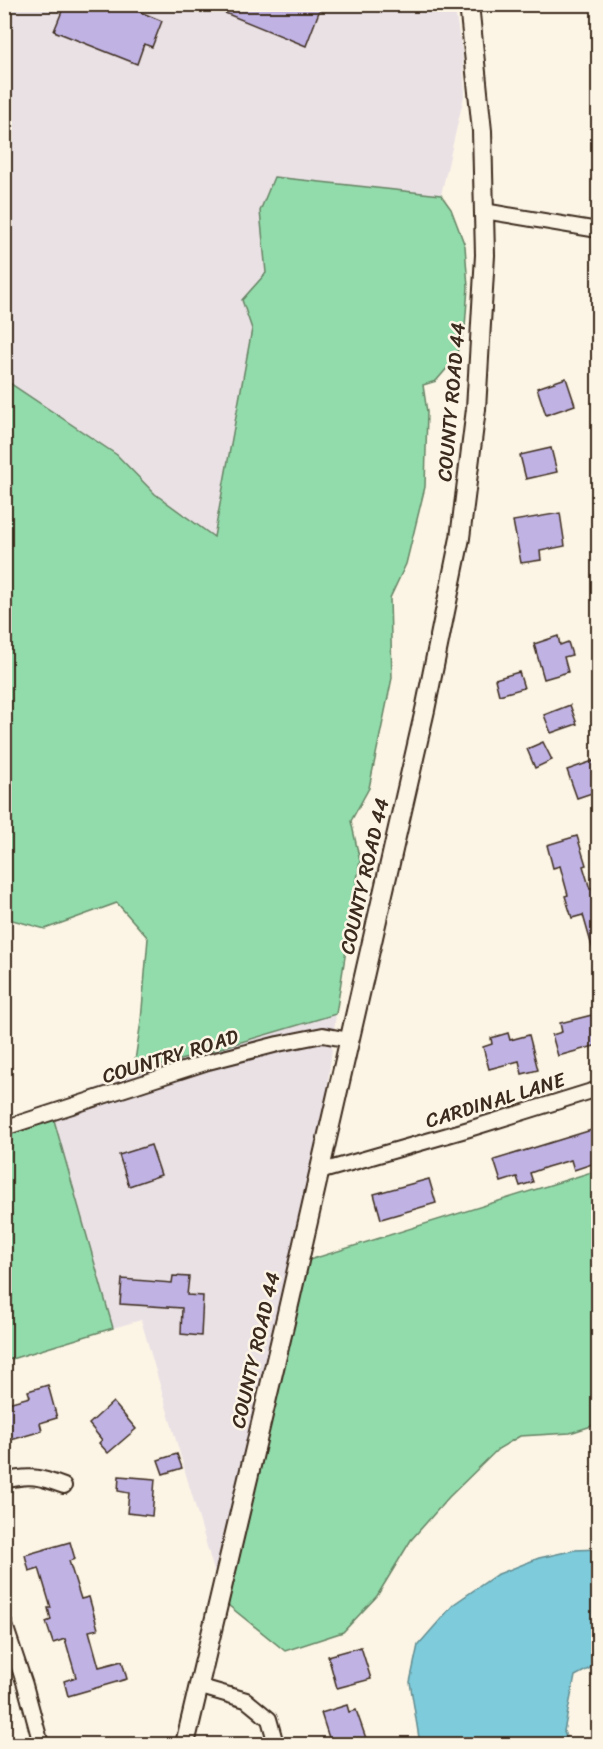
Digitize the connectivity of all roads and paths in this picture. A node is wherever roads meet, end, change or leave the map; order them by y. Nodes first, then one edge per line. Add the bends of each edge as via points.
1 (469, 4) edge
2 (484, 211) junction
3 (598, 230) edge
4 (349, 1040) junction
5 (598, 1089) edge
6 (4, 1128) edge
7 (319, 1172) junction
8 (4, 1481) edge
9 (64, 1486) dead end
10 (4, 1622) edge
11 (198, 1686) junction
12 (41, 1744) edge
13 (185, 1744) edge
14 (276, 1744) edge

1 - 2 main road, COUNTY ROAD 44 via 482,130
2 - 3 street
2 - 4 main road, COUNTY ROAD 44 via 476,409 460,538
4 - 6 street, COUNTRY ROAD via 323,1035 278,1044 208,1062
4 - 7 main road, COUNTY ROAD 44
5 - 7 street, CARDINAL LANE
7 - 11 main road, COUNTY ROAD 44
8 - 9 street via 40,1477
10 - 12 street
11 - 13 main road, COUNTY ROAD 44
11 - 14 street via 246,1700 268,1719

